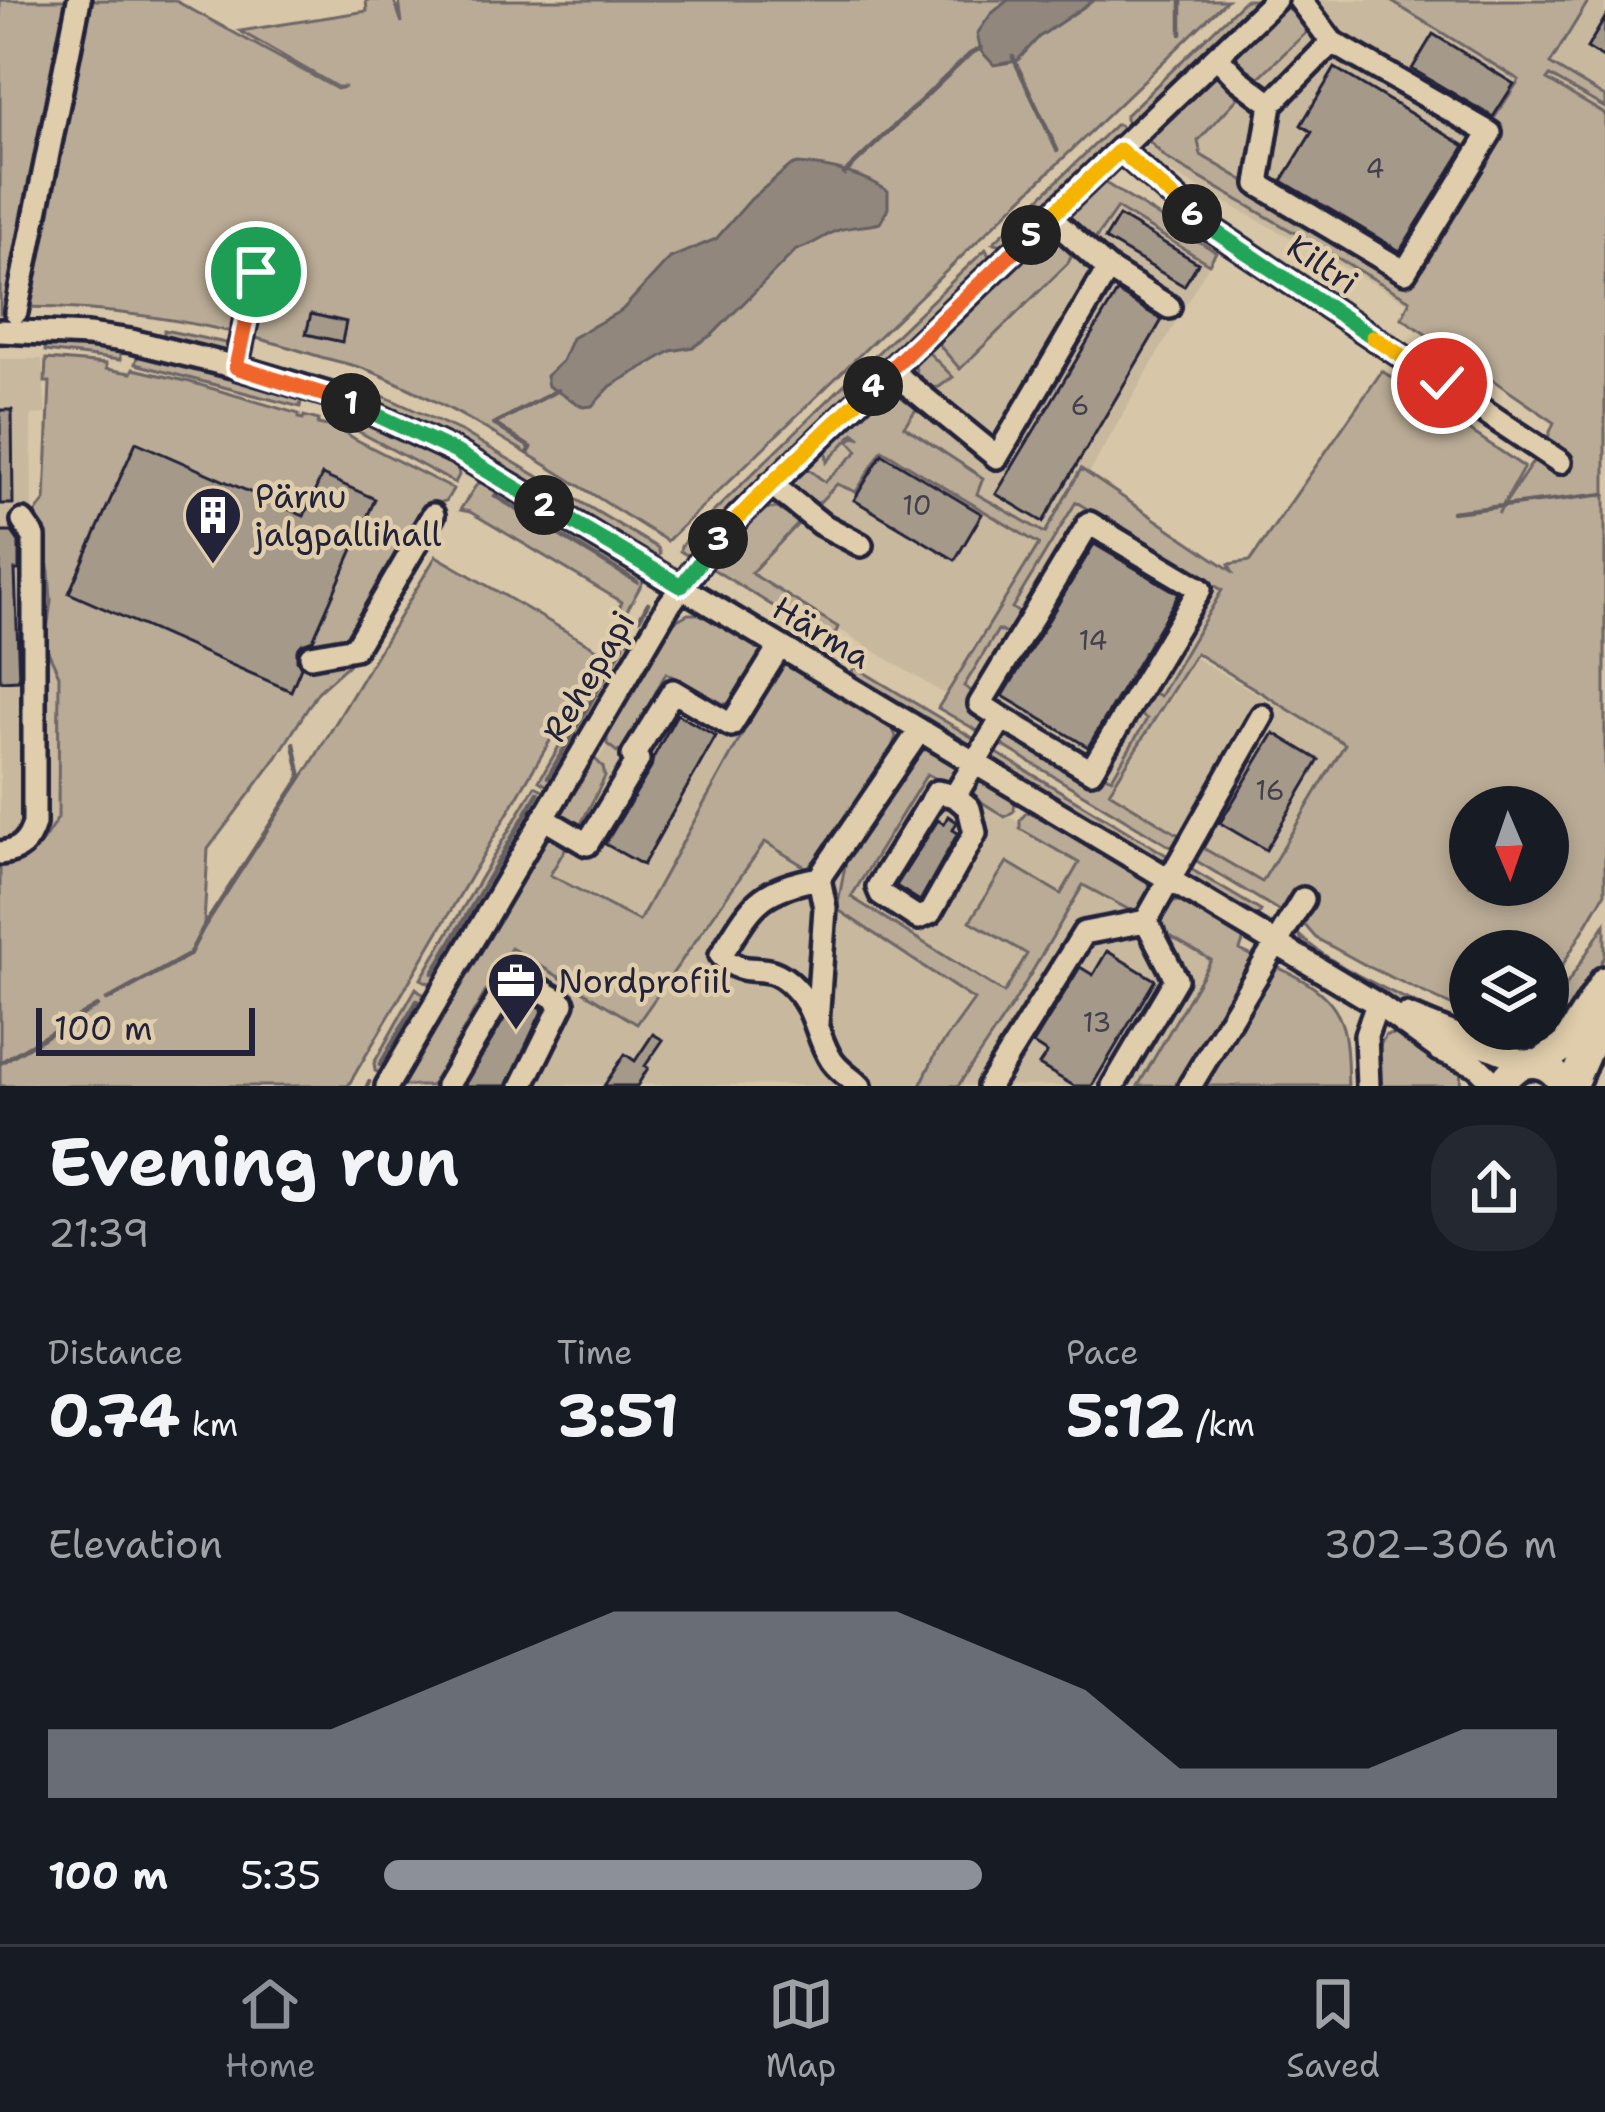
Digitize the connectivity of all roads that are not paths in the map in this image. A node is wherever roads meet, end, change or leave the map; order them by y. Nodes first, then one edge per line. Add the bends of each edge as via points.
1 (79, 0) edge
2 (1275, 0) edge
3 (1300, 0) edge
4 (1333, 42) junction
5 (1217, 57) junction
6 (1271, 104) junction
7 (1120, 150) junction
8 (1050, 217) junction
9 (1108, 269) junction
10 (256, 272) dead end
11 (1169, 308) dead end
12 (16, 312) dead end
13 (0, 332) edge
14 (236, 367) junction
15 (890, 370) junction
16 (1560, 462) dead end
17 (771, 484) junction
18 (433, 515) dead end
19 (23, 520) dead end
20 (861, 545) dead end
21 (681, 586) junction
22 (780, 646) junction
23 (311, 656) dead end
24 (1262, 716) dead end
25 (1002, 718) junction
26 (920, 730) junction
27 (975, 763) junction
28 (955, 796) junction
29 (543, 818) junction
30 (0, 853) edge
31 (819, 878) junction
32 (1170, 881) junction
33 (1304, 899) dead end
34 (1146, 921) junction
35 (1276, 945) junction
36 (1605, 981) edge
37 (1377, 1004) junction
38 (1605, 1010) edge
39 (818, 1024) junction
40 (1534, 1063) junction
41 (387, 1086) edge
42 (448, 1086) edge
43 (522, 1086) edge
44 (860, 1086) edge
45 (988, 1086) edge
46 (1113, 1086) edge
47 (1190, 1086) edge
48 (1367, 1086) edge
49 (1499, 1086) edge
50 (1568, 1086) edge

1 - 12 street
2 - 5 street, Rehepapi
3 - 4 street
4 - 6 street
4 - 6 street via 1490,134 1405,272 1258,184
5 - 6 street
5 - 7 street, Rehepapi
7 - 8 street, Rehepapi
7 - 16 street, Kiltri via 1207,226
8 - 9 street
8 - 15 street, Rehepapi
9 - 11 street
9 - 15 street via 997,457
10 - 14 street
13 - 14 street, Härma via 131,341
14 - 21 street, Härma via 395,421
15 - 17 street, Rehepapi
17 - 20 street
17 - 21 street, Rehepapi
18 - 23 street via 355,648
19 - 30 street via 34,537 34,824 19,849
21 - 22 street, Härma
21 - 29 street, Rehepapi
22 - 26 street, Härma
22 - 29 street via 731,725 673,692 587,844
24 - 32 street
25 - 25 street via 980,704 1089,523 1200,590 1091,771
25 - 27 street
26 - 27 street, Härma
26 - 31 street
27 - 28 street
27 - 32 street, Härma
28 - 28 street via 937,792 878,887 918,918 930,914 975,832 969,808
29 - 41 street, Rehepapi
31 - 39 street via 825,908
31 - 39 street via 758,899 721,955 744,970 781,975
32 - 34 street
32 - 35 street, Härma
33 - 35 street
34 - 45 street via 1084,933
34 - 46 street via 1176,979
35 - 37 street, Härma
35 - 47 street
36 - 40 main road via 1564,1047
37 - 40 street, Härma
37 - 48 street via 1366,1035
37 - 49 street, Härma
38 - 50 main road
39 - 44 street via 831,1060
40 - 49 main road via 1510,1071
40 - 50 main road
42 - 43 street via 514,974 563,1004

